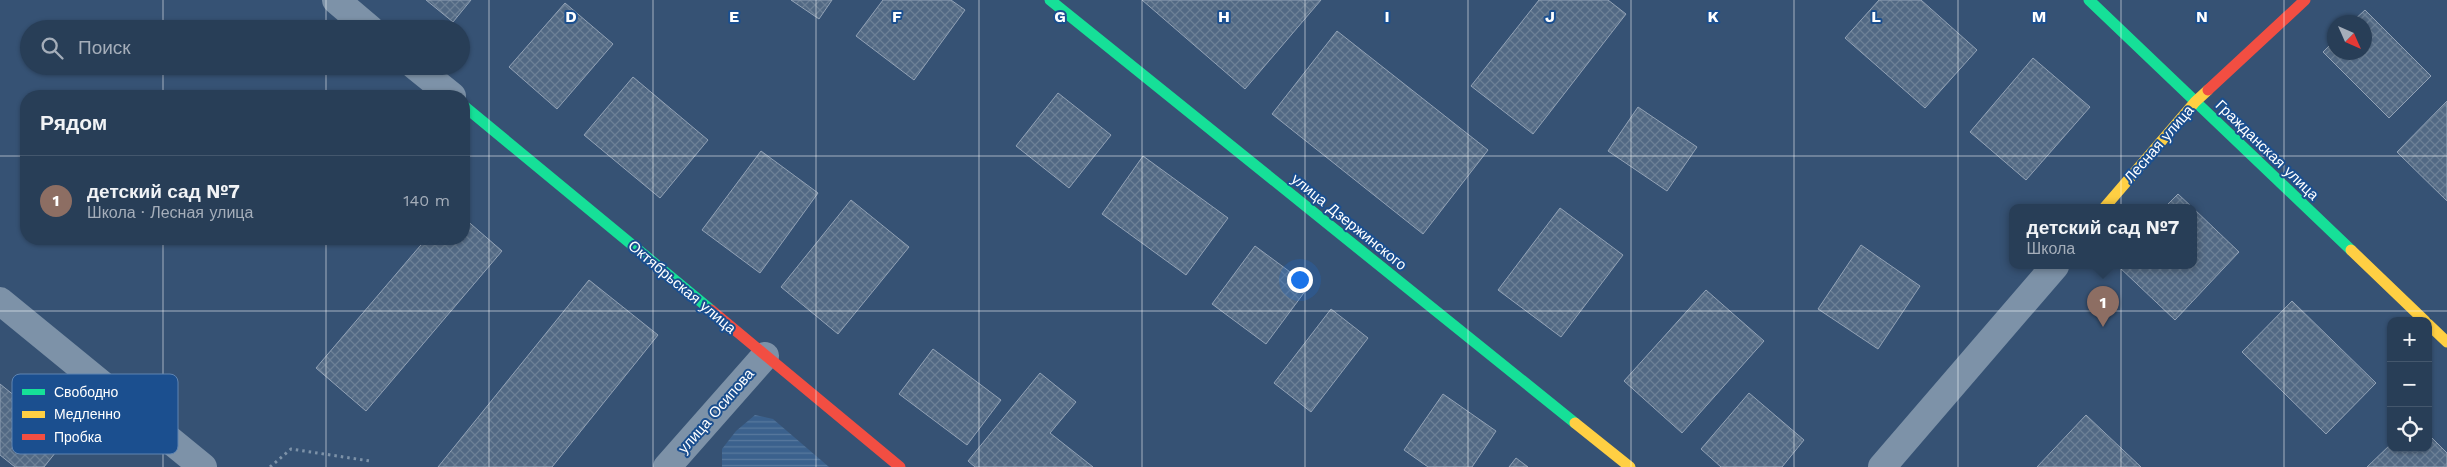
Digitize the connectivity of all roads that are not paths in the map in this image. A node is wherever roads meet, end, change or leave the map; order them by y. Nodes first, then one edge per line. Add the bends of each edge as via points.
1 (336, 0) edge
2 (1050, 0) edge
3 (2089, 0) edge
4 (2304, 0) edge
5 (359, 20) edge
6 (426, 75) edge
7 (445, 90) edge
8 (2196, 102) junction
9 (470, 111) edge
10 (2107, 204) edge
11 (2052, 269) edge
12 (0, 302) edge
13 (2421, 317) edge
14 (2432, 328) edge
15 (2447, 342) edge
16 (765, 356) junction
17 (89, 374) edge
18 (178, 447) edge
19 (203, 467) edge
20 (667, 467) edge
21 (900, 467) edge
22 (1630, 467) edge
23 (1882, 467) edge

1 - 5 street
2 - 22 street, улица Дзержинского
3 - 8 street, Гражданская улица
4 - 8 street, Лесная улица
6 - 7 street
8 - 10 street, Лесная улица
8 - 13 street, Гражданская улица
9 - 16 street, Октябрьская улица
11 - 23 street
12 - 17 street
14 - 15 street
16 - 20 street, улица Осипова
16 - 21 street, Октябрьская улица
18 - 19 street

